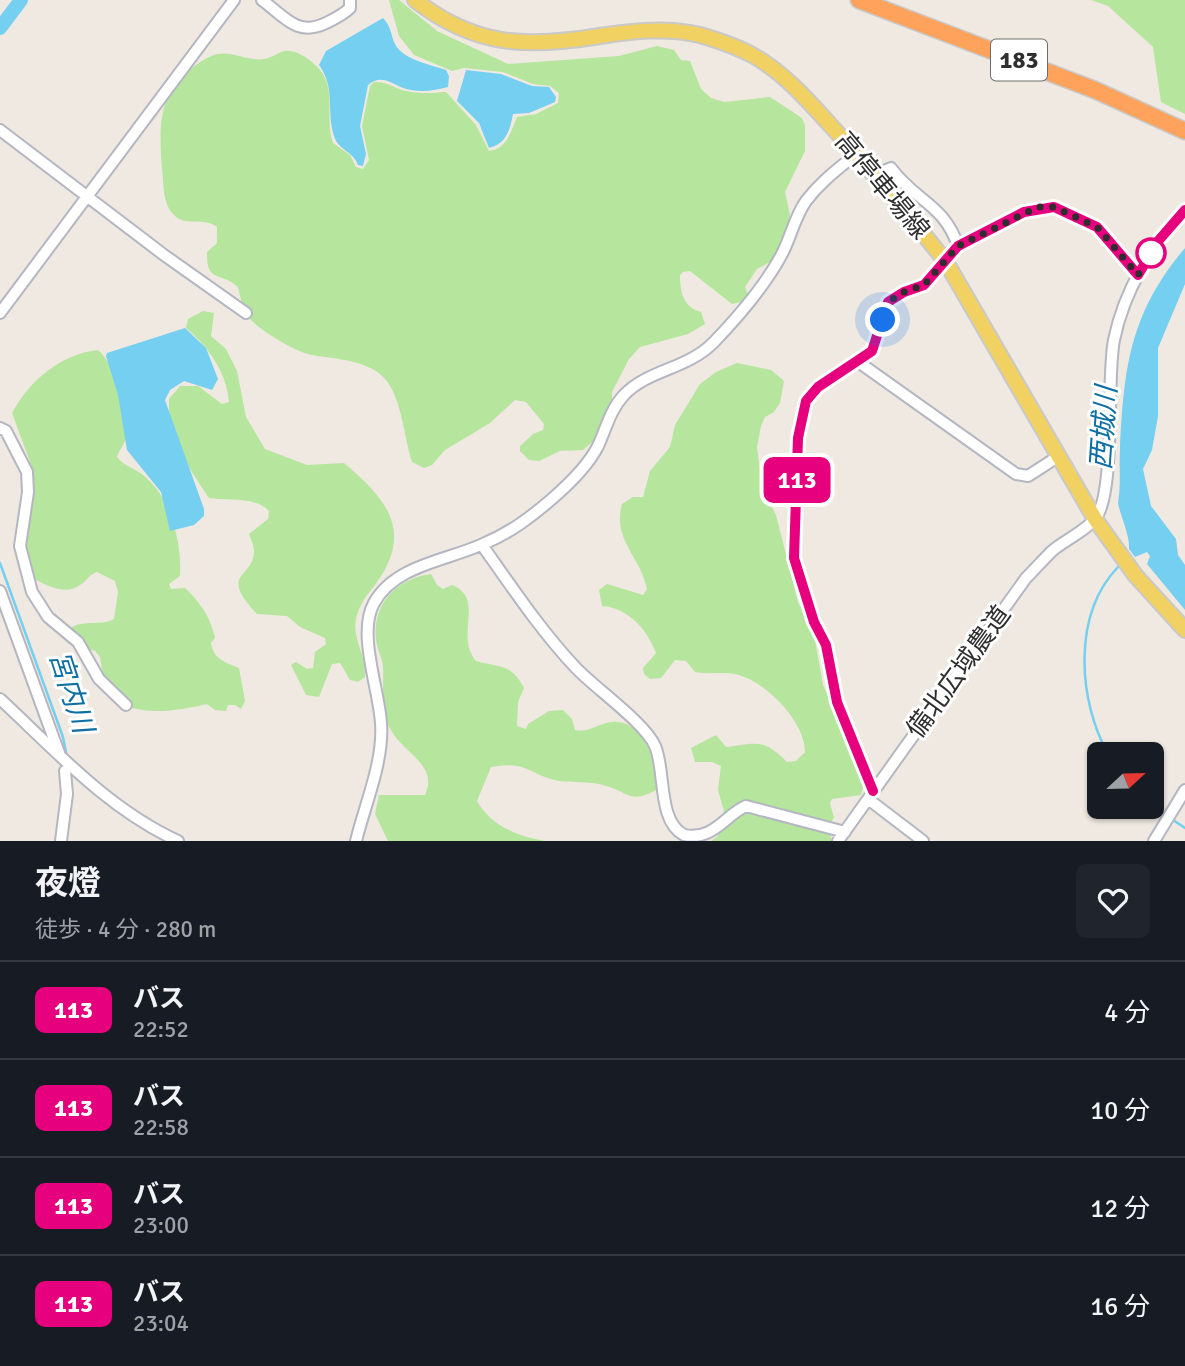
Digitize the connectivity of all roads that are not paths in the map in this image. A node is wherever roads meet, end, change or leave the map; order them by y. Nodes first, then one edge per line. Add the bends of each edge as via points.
1 (234, 0) edge
2 (262, 0) edge
3 (350, 0) edge
4 (415, 0) edge
5 (859, 0) edge
6 (1181, 129) edge
7 (0, 130) edge
8 (856, 154) junction
9 (874, 175) junction
10 (86, 196) junction
11 (1185, 210) edge
12 (958, 246) junction
13 (1138, 275) junction
14 (0, 313) edge
15 (246, 313) dead end
16 (857, 361) junction
17 (0, 429) edge
18 (1059, 456) junction
19 (1095, 519) junction
20 (482, 545) junction
21 (0, 591) edge
22 (1185, 630) edge
23 (0, 699) edge
24 (126, 705) dead end
25 (66, 764) junction
26 (1185, 790) edge
27 (871, 795) junction
28 (842, 836) edge
29 (61, 841) edge
30 (178, 841) edge
31 (356, 841) edge
32 (923, 841) edge
33 (1154, 841) edge

1 - 10 street
2 - 3 street via 298,28 311,30 345,14
4 - 8 main road, 高停車場線 via 456,28 510,43 567,41 633,31 668,31 716,41 754,56 783,77
5 - 6 highway, 183 via 1096,90
7 - 10 street
8 - 9 main road, 高停車場線
8 - 20 street via 804,204 781,256 716,340 685,364 624,395 576,476 519,527
9 - 12 street via 891,168 909,189 936,206 953,229
9 - 18 main road, 高停車場線 via 946,263
10 - 14 street
10 - 15 street
11 - 13 street
12 - 13 street via 1024,212 1054,207 1097,227
12 - 16 street via 924,285 888,302 872,351
13 - 19 street via 1114,341 1105,491
16 - 18 street via 1016,474 1028,476
16 - 27 street via 818,387 801,414 794,558 826,645 837,702
17 - 24 street via 6,431 27,472 20,547 32,592 48,617 78,642 99,679
18 - 19 main road, 高停車場線
19 - 22 main road, 高停車場線 via 1135,575
19 - 27 street, 備北広域農道 via 1026,578
20 - 28 street via 576,668 655,745 667,810 683,835 708,836 724,828 738,809 746,806
20 - 31 street via 407,572 390,583 374,603 367,638 382,725 379,755
21 - 25 street
23 - 25 street
25 - 29 street
25 - 30 street via 141,822
26 - 33 street
27 - 28 street, 備北広域農道
27 - 32 street

